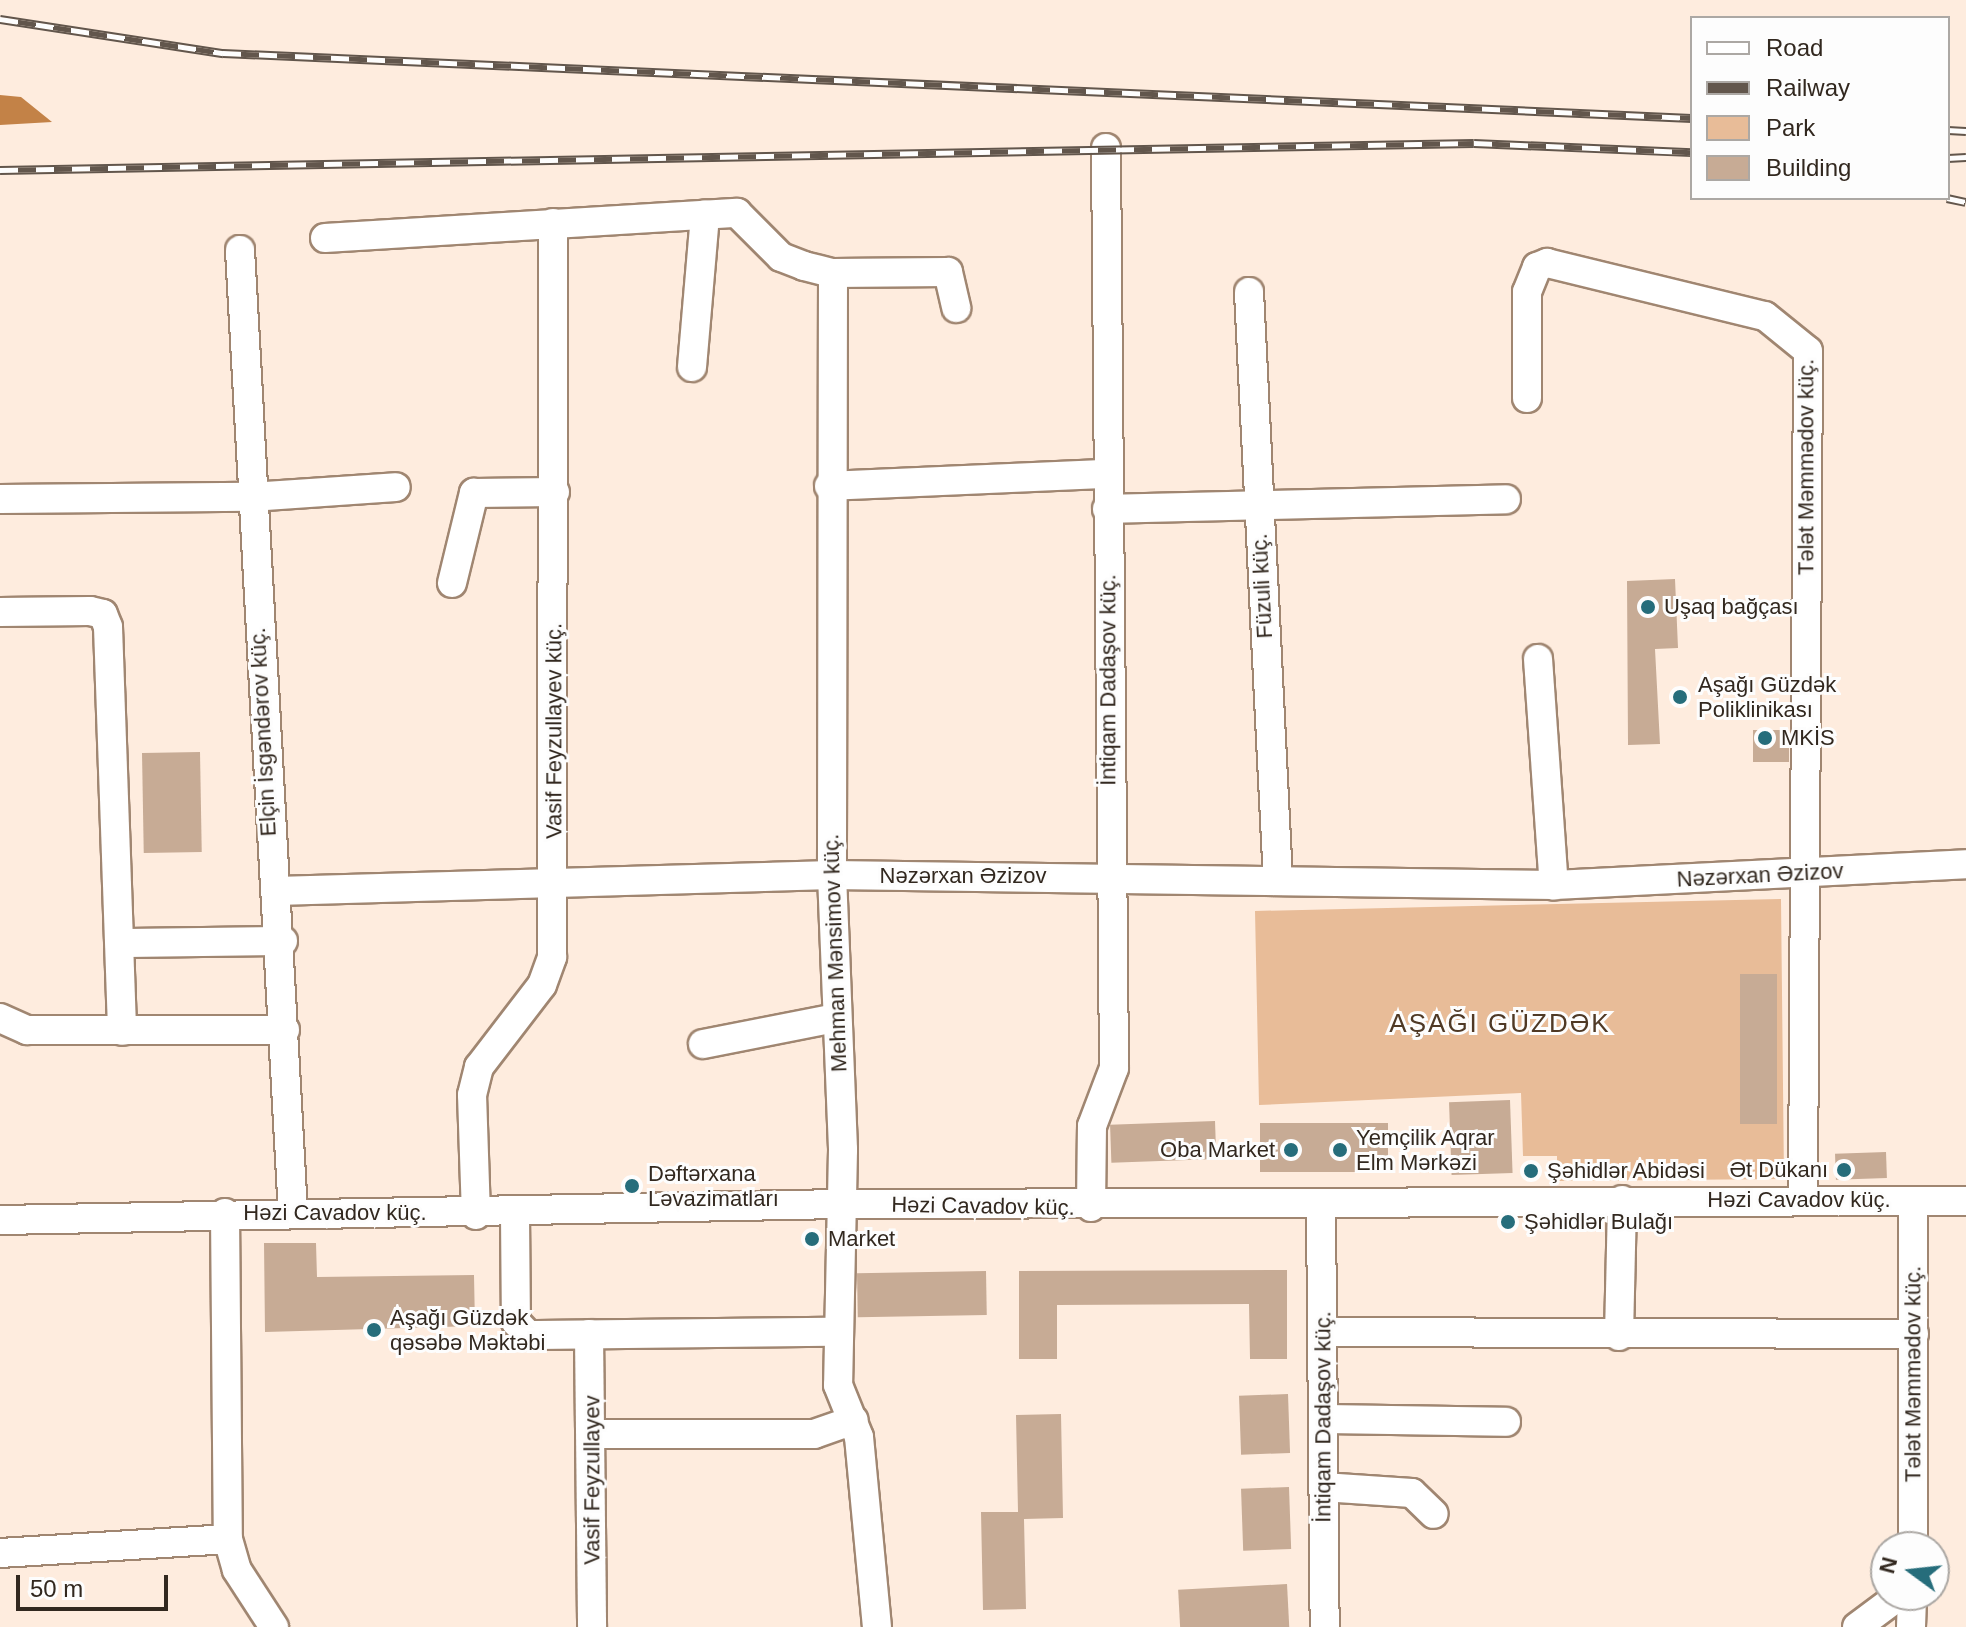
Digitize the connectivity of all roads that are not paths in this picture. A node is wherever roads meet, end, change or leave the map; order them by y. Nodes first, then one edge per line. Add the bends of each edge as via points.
1 (1106, 148) dead end
2 (705, 215) junction
3 (553, 223) junction
4 (325, 238) dead end
5 (240, 250) dead end
6 (833, 273) junction
7 (1249, 292) dead end
8 (956, 308) dead end
9 (692, 367) dead end
10 (1527, 398) dead end
11 (1106, 474) junction
12 (829, 486) junction
13 (396, 487) dead end
14 (555, 492) junction
15 (251, 497) junction
16 (0, 499) edge
17 (1506, 499) dead end
18 (1107, 509) junction
19 (1258, 509) junction
20 (452, 583) dead end
21 (0, 612) edge
22 (1538, 659) dead end
23 (1966, 864) edge
24 (1805, 873) junction
25 (832, 875) junction
26 (1108, 877) junction
27 (1278, 881) junction
28 (553, 883) junction
29 (1554, 885) junction
30 (276, 891) junction
31 (283, 941) junction
32 (122, 943) junction
33 (0, 1018) edge
34 (836, 1018) junction
35 (285, 1030) junction
36 (122, 1031) junction
37 (703, 1044) dead end
38 (1803, 1199) junction
39 (1622, 1200) junction
40 (1913, 1201) junction
41 (1966, 1201) edge
42 (839, 1204) junction
43 (1091, 1207) junction
44 (1321, 1207) junction
45 (293, 1212) junction
46 (225, 1213) junction
47 (476, 1215) junction
48 (515, 1215) junction
49 (0, 1220) edge
50 (838, 1332) junction
51 (1322, 1332) junction
52 (589, 1334) junction
53 (1914, 1334) junction
54 (1619, 1336) junction
55 (1324, 1419) junction
56 (854, 1420) junction
57 (1506, 1422) dead end
58 (596, 1434) junction
59 (1323, 1487) junction
60 (1434, 1514) dead end
61 (1913, 1531) edge
62 (228, 1539) junction
63 (0, 1553) edge
64 (1878, 1611) edge
65 (274, 1627) edge
66 (592, 1627) edge
67 (877, 1627) edge
68 (1325, 1627) edge
69 (1857, 1627) edge

1 - 11 street, İntiqam Dadaşov küç.
2 - 3 street
2 - 6 street via 747,216 781,257
2 - 9 street
3 - 4 street
3 - 14 street, Vasif Feyzullayev küç.
5 - 15 street, Elçin İsgəndərov küç.
6 - 8 street via 948,272
6 - 12 street, Mehman Mənsimov küç.
7 - 19 street, Füzuli küç.
10 - 24 street, Tələt Məmmədov küç. via 1527,292 1537,267 1547,263 1765,316 1808,351
11 - 12 street
11 - 18 street, İntiqam Dadaşov küç.
12 - 25 street, Mehman Mənsimov küç.
13 - 15 street
14 - 20 street via 474,493
14 - 28 street, Vasif Feyzullayev küç.
15 - 16 street
15 - 30 street, Elçin İsgəndərov küç. via 267,841
17 - 19 street
18 - 19 street
18 - 26 street, İntiqam Dadaşov küç.
19 - 27 street, Füzuli küç.
21 - 32 street via 90,611 103,614 108,627
22 - 29 street
23 - 24 street, Nəzərxan Əzizov
24 - 29 street, Nəzərxan Əzizov
24 - 38 street, Tələt Məmmədov küç.
25 - 26 street, Nəzərxan Əzizov
25 - 28 street, Nəzərxan Əzizov
25 - 34 street, Mehman Mənsimov küç.
26 - 27 street, Nəzərxan Əzizov
26 - 43 street, İntiqam Dadaşov küç. via 1114,1068 1092,1126
27 - 29 street, Nəzərxan Əzizov
28 - 30 street, Nəzərxan Əzizov
28 - 47 street, Vasif Feyzullayev küç. via 552,957 542,985 493,1043 472,1095
30 - 31 street, Elçin İsgəndərov küç.
31 - 32 street
31 - 35 street, Elçin İsgəndərov küç.
32 - 36 street
33 - 36 street via 27,1030
34 - 37 street
34 - 42 street, Mehman Mənsimov küç.
35 - 36 street
35 - 45 street, Elçin İsgəndərov küç.
38 - 39 street, Həzi Cavadov küç.
38 - 40 street, Həzi Cavadov küç.
39 - 44 street, Həzi Cavadov küç.
39 - 54 street
40 - 41 street, Həzi Cavadov küç.
40 - 53 street, Tələt Məmmədov küç.
42 - 43 street, Həzi Cavadov küç.
42 - 48 street, Həzi Cavadov küç.
42 - 50 street, Mehman Mənsimov küç.
43 - 44 street, Həzi Cavadov küç.
44 - 51 street, İntiqam Dadaşov küç.
45 - 46 street, Həzi Cavadov küç.
45 - 47 street, Həzi Cavadov küç.
46 - 49 street, Həzi Cavadov küç.
46 - 62 street
47 - 48 street, Həzi Cavadov küç.
48 - 52 street via 519,1328 540,1336
50 - 52 street
50 - 56 street, Mehman Mənsimov küç. via 838,1385
51 - 54 street
51 - 55 street, İntiqam Dadaşov küç.
52 - 58 street, Vasif Feyzullayev
53 - 54 street
53 - 61 street, Tələt Məmmədov küç.
55 - 57 street
55 - 59 street, İntiqam Dadaşov küç.
56 - 58 street via 814,1434
56 - 67 street, Mehman Mənsimov küç.
58 - 66 street, Vasif Feyzullayev
59 - 60 street via 1412,1493
59 - 68 street, İntiqam Dadaşov küç.
62 - 63 street
62 - 65 street via 237,1570
64 - 69 street

